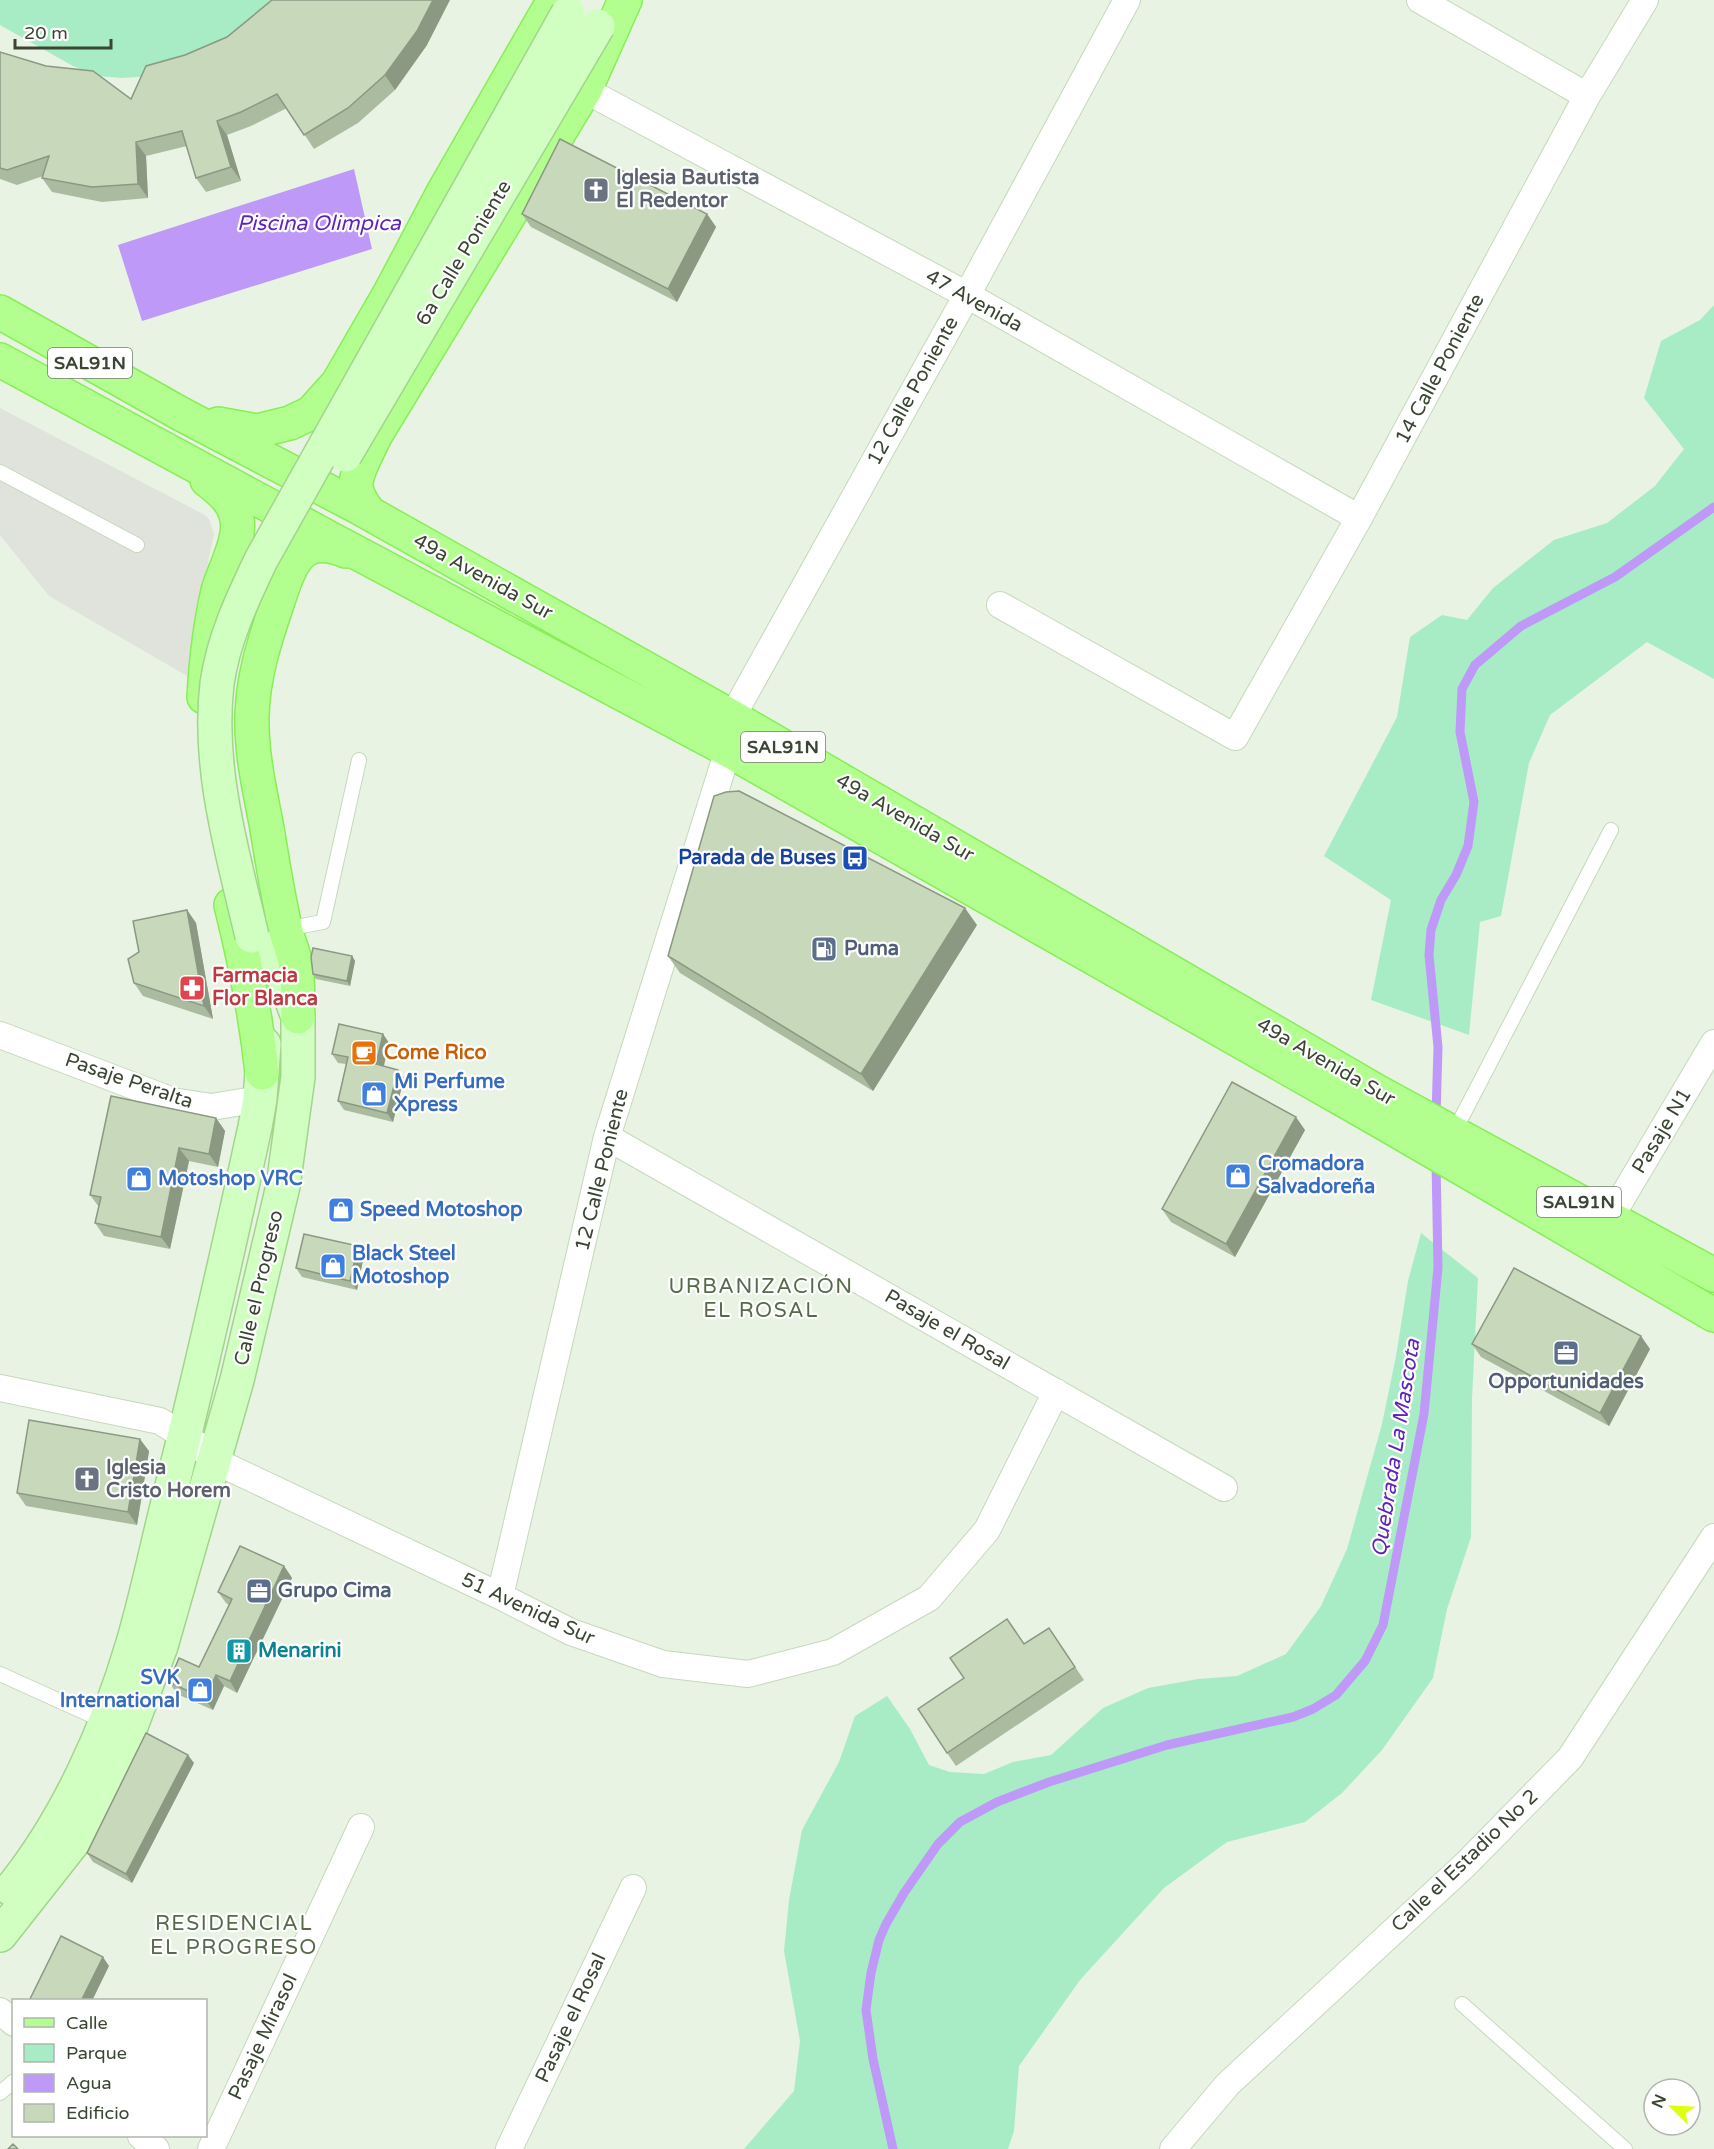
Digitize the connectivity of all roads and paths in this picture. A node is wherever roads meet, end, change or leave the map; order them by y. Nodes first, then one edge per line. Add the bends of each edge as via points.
1 (625, 0) edge
2 (1127, 0) edge
3 (1420, 0) edge
4 (1645, 0) edge
5 (566, 4) edge
6 (603, 13) edge
7 (585, 90) junction
8 (1587, 96) junction
9 (967, 296) junction
10 (0, 312) edge
11 (0, 360) edge
12 (311, 413) junction
13 (181, 414) junction
14 (375, 436) junction
15 (178, 456) junction
16 (0, 472) edge
17 (306, 499) junction
18 (369, 513) junction
19 (1359, 518) junction
20 (137, 545) dead end
21 (232, 549) junction
22 (377, 563) junction
23 (282, 587) junction
24 (1000, 605) dead end
25 (732, 717) junction
26 (728, 750) junction
27 (359, 760) dead end
28 (1611, 830) dead end
29 (269, 932) junction
30 (0, 1035) edge
31 (1714, 1043) edge
32 (261, 1086) junction
33 (1378, 1106) junction
34 (1448, 1131) junction
35 (607, 1137) junction
36 (1610, 1218) junction
37 (1714, 1275) edge
38 (1714, 1315) edge
39 (0, 1388) edge
40 (1056, 1392) junction
41 (184, 1438) junction
42 (213, 1460) junction
43 (1224, 1488) dead end
44 (1714, 1537) edge
45 (500, 1596) junction
46 (0, 1674) edge
47 (104, 1721) junction
48 (361, 1827) dead end
49 (633, 1888) dead end
50 (0, 1902) edge
51 (0, 1935) edge
52 (1462, 2004) dead end
53 (0, 2011) edge
54 (12, 2021) edge
55 (12, 2082) edge
56 (0, 2093) edge
57 (142, 2137) edge
58 (156, 2149) edge
59 (211, 2149) edge
60 (509, 2149) edge
61 (1173, 2149) edge
62 (1625, 2149) edge

1 - 7 main road
2 - 9 street, 12 Calle Poniente
3 - 8 street
4 - 8 street, 14 Calle Poniente
5 - 12 main road via 444,191 338,383
5 - 17 street, 6a Calle Poniente, bridge
6 - 17 street, 6a Calle Poniente, bridge
7 - 9 street, 47 Avenida
7 - 14 main road
8 - 19 street, 14 Calle Poniente
9 - 19 street, 47 Avenida
9 - 25 street, 12 Calle Poniente
10 - 13 main road, 49a Avenida Sur / SAL91N
11 - 15 main road, 49a Avenida Sur / SAL91N
12 - 13 main road via 257,431
12 - 14 main road via 320,436 341,448 365,444
13 - 18 main road, 49a Avenida Sur / SAL91N
14 - 18 main road via 356,486
15 - 21 main road via 227,495 237,519
15 - 22 main road, 49a Avenida Sur / SAL91N
16 - 20 lane
17 - 29 street, Calle el Progreso, bridge via 243,596 217,683 221,783 230,834
18 - 25 main road, 49a Avenida Sur / SAL91N
19 - 24 street, 14 Calle Poniente via 1234,737
21 - 23 main road via 254,544 265,548 280,564
21 - 32 main road via 207,651 207,756 210,811 256,1014
22 - 23 main road via 331,545 318,545 303,551 294,561
22 - 26 main road, 49a Avenida Sur / SAL91N
23 - 29 main road via 254,685 252,730
25 - 33 main road, 49a Avenida Sur / SAL91N
26 - 33 main road, 49a Avenida Sur / SAL91N
26 - 35 street, 12 Calle Poniente
27 - 29 lane via 323,922
28 - 34 lane
29 - 32 street, Calle el Progreso
29 - 42 street, Calle el Progreso via 298,1017 298,1077 283,1186 237,1380
30 - 32 street, Pasaje Peralta via 173,1101 211,1107
31 - 36 street, Pasaje N1
32 - 41 street, Calle el Progreso
33 - 34 main road, 49a Avenida Sur / SAL91N
33 - 38 main road, 49a Avenida Sur / SAL91N via 1463,1170
34 - 36 main road, 49a Avenida Sur / SAL91N
35 - 40 street, Pasaje el Rosal
35 - 45 street, 12 Calle Poniente
36 - 37 main road, 49a Avenida Sur / SAL91N
39 - 41 street, 51 Avenida Sur via 160,1420
40 - 43 street, Pasaje el Rosal
40 - 45 street, 51 Avenida Sur via 987,1530 929,1598 833,1652 748,1674 663,1664 571,1632
41 - 42 street, 51 Avenida Sur
41 - 47 street, Calle el Progreso via 133,1642
42 - 45 street, 51 Avenida Sur
42 - 51 street, Calle el Progreso via 161,1646 109,1779 82,1831
44 - 61 street, Calle el Estadio No 2 via 1570,1758 1465,1865 1228,2084
46 - 47 lane
47 - 50 street, Calle el Progreso via 66,1807
48 - 59 street, Pasaje Mirasol
49 - 60 street, Pasaje el Rosal
52 - 62 lane
53 - 54 street
55 - 56 lane
57 - 58 street

